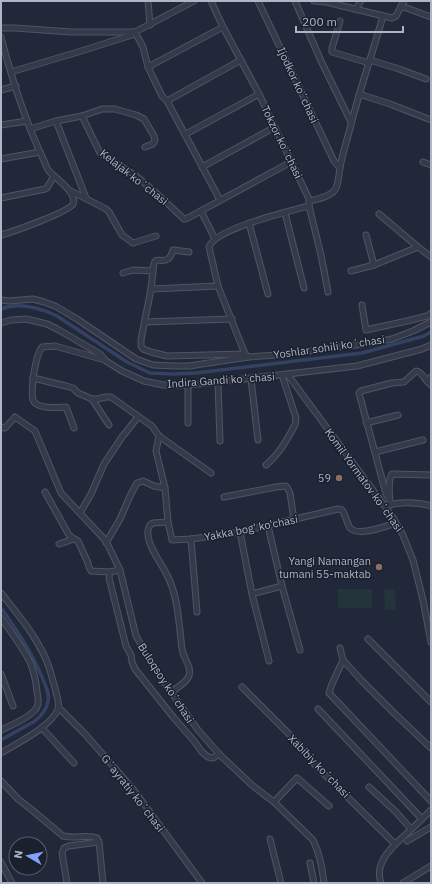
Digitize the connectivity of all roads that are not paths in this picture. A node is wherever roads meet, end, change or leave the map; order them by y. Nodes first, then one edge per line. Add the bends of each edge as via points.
1 (148, 1) edge
2 (194, 1) edge
3 (211, 1) edge
4 (258, 1) edge
5 (295, 1) edge
6 (314, 1) edge
7 (361, 1) edge
8 (326, 2) edge
9 (403, 4) edge
10 (356, 9) junction
11 (383, 16) junction
12 (431, 17) edge
13 (340, 21) dead end
14 (150, 25) junction
15 (223, 27) junction
16 (1, 28) edge
17 (135, 32) junction
18 (1, 37) edge
19 (3, 55) edge
20 (241, 60) junction
21 (370, 61) junction
22 (148, 68) junction
23 (11, 72) junction
24 (426, 79) dead end
25 (16, 86) junction
26 (1, 90) edge
27 (258, 94) junction
28 (359, 94) junction
29 (167, 101) junction
30 (82, 116) junction
31 (431, 120) edge
32 (27, 121) junction
33 (56, 121) junction
34 (352, 122) junction
35 (1, 125) edge
36 (275, 127) junction
37 (30, 128) junction
38 (186, 134) junction
39 (146, 147) dead end
40 (40, 152) junction
41 (1, 159) edge
42 (291, 162) junction
43 (423, 162) dead end
44 (431, 165) edge
45 (202, 167) junction
46 (340, 168) junction
47 (54, 176) junction
48 (68, 190) junction
49 (1, 198) edge
50 (86, 198) junction
51 (220, 200) junction
52 (309, 204) junction
53 (201, 211) junction
54 (285, 213) junction
55 (379, 214) dead end
56 (248, 223) junction
57 (1, 235) edge
58 (156, 236) dead end
59 (366, 236) dead end
60 (215, 239) junction
61 (418, 247) junction
62 (189, 252) dead end
63 (431, 257) edge
64 (374, 265) junction
65 (153, 271) junction
66 (351, 271) dead end
67 (123, 273) dead end
68 (218, 286) junction
69 (304, 288) dead end
70 (151, 289) junction
71 (328, 292) dead end
72 (268, 294) dead end
73 (1, 300) edge
74 (362, 305) dead end
75 (431, 313) edge
76 (232, 320) junction
77 (145, 322) junction
78 (431, 322) edge
79 (1, 323) edge
80 (431, 345) edge
81 (246, 355) junction
82 (106, 360) junction
83 (285, 375) junction
84 (33, 378) junction
85 (251, 379) junction
86 (430, 381) edge
87 (218, 382) junction
88 (188, 385) junction
89 (92, 399) junction
90 (398, 414) dead end
91 (138, 417) junction
92 (188, 423) dead end
93 (366, 423) junction
94 (109, 425) dead end
95 (1, 427) edge
96 (74, 428) dead end
97 (159, 436) junction
98 (258, 440) dead end
99 (423, 440) dead end
100 (220, 441) dead end
101 (375, 452) junction
102 (266, 465) dead end
103 (211, 473) dead end
104 (431, 475) edge
105 (165, 488) junction
106 (45, 492) dead end
107 (224, 496) dead end
108 (388, 504) junction
109 (431, 506) edge
110 (80, 514) junction
111 (294, 520) junction
112 (168, 522) junction
113 (396, 523) junction
114 (268, 526) junction
115 (240, 532) junction
116 (74, 539) junction
117 (191, 539) junction
118 (106, 543) junction
119 (59, 544) dead end
120 (120, 570) junction
121 (110, 572) junction
122 (282, 586) junction
123 (1, 593) edge
124 (252, 594) junction
125 (197, 612) dead end
126 (1, 618) edge
127 (368, 639) dead end
128 (431, 642) edge
129 (340, 648) dead end
130 (300, 650) dead end
131 (343, 660) junction
132 (269, 661) dead end
133 (1, 674) edge
134 (242, 687) dead end
135 (171, 692) junction
136 (431, 702) edge
137 (13, 706) dead end
138 (59, 708) junction
139 (318, 708) dead end
140 (42, 728) junction
141 (1, 730) edge
142 (431, 748) edge
143 (1, 753) edge
144 (219, 754) junction
145 (74, 764) dead end
146 (1, 781) edge
147 (369, 787) dead end
148 (431, 801) edge
149 (274, 802) junction
150 (329, 806) dead end
151 (431, 810) edge
152 (422, 818) junction
153 (431, 827) edge
154 (411, 829) junction
155 (270, 838) dead end
156 (407, 841) dead end
157 (99, 842) junction
158 (395, 844) junction
159 (1, 862) edge
160 (310, 863) dead end
161 (431, 866) edge
162 (12, 883) edge
163 (67, 883) edge
164 (103, 883) edge
165 (202, 883) edge
166 (281, 883) edge
167 (314, 883) edge
168 (324, 883) edge
169 (381, 883) edge
170 (403, 883) edge

1 - 14 street
2 - 14 street
3 - 15 street, Tokzor koʻchasi
4 - 46 street, Ijodkor koʻchasi via 334,161
5 - 34 street via 321,61
6 - 8 street
7 - 10 street
8 - 10 street
9 - 11 street via 395,17
9 - 12 street
10 - 11 street
11 - 21 street
13 - 21 street via 332,52
14 - 17 street
15 - 20 street, Tokzor koʻchasi
15 - 22 street
16 - 17 street
17 - 22 street via 143,48
17 - 23 street
18 - 19 street
19 - 23 street
20 - 27 street, Tokzor koʻchasi
20 - 29 street
21 - 24 street
21 - 28 street
22 - 29 street
23 - 25 street
25 - 26 street
25 - 32 street
27 - 36 street, Tokzor koʻchasi
27 - 38 street
28 - 31 street
28 - 34 street
29 - 38 street
30 - 33 street
30 - 39 street via 109,109 141,117 155,140
30 - 53 street, Kelajak koʻchasi via 101,154 136,176 184,219
32 - 35 street
32 - 37 street
33 - 37 street
33 - 50 street
34 - 46 street
36 - 42 street, Tokzor koʻchasi
36 - 45 street
37 - 40 street
38 - 45 street
40 - 41 street
40 - 47 street via 48,170
42 - 51 street, Kelajak koʻchasi
42 - 52 street, Tokzor koʻchasi
43 - 44 street
45 - 51 street
46 - 52 street via 333,192
47 - 48 street
47 - 49 street via 45,190
48 - 50 street
48 - 57 street via 74,200 70,207
50 - 58 street via 106,209 122,235 132,243
51 - 53 street, Kelajak koʻchasi
52 - 54 street
52 - 71 street, Tokzor koʻchasi
53 - 60 street
54 - 56 street
54 - 69 street
55 - 61 street
56 - 60 street
56 - 72 street
59 - 64 street
60 - 68 street via 209,247
61 - 63 street
61 - 64 street
62 - 65 street via 174,250 169,259 155,261
64 - 66 street
65 - 67 street via 132,270
65 - 70 street, Yoshlar sohili koʻchasi
68 - 70 street
68 - 76 street
70 - 77 street, Yoshlar sohili koʻchasi
73 - 81 street, Yoshlar sohili koʻchasi via 33,299 55,306 136,359 153,365 189,366
74 - 75 street via 366,330
76 - 77 street
76 - 81 street
77 - 81 street, Yoshlar sohili koʻchasi via 141,346 151,352 167,356
78 - 81 street, Yoshlar sohili koʻchasi via 392,339 371,343 277,355
79 - 82 street, Indira Gandi koʻchasi via 26,319 47,324
80 - 83 street, Indira Gandi koʻchasi via 357,366
82 - 84 street via 55,346 42,347 39,350
82 - 88 street, Indira Gandi koʻchasi via 122,372 144,381 163,385
83 - 85 street, Indira Gandi koʻchasi
83 - 102 street via 296,422 273,459
83 - 108 street, Komil Yormatov koʻchasi
84 - 89 street via 73,388 78,394
84 - 96 street via 34,401 37,405 66,407
85 - 87 street, Indira Gandi koʻchasi
85 - 98 street
86 - 93 street via 416,371 404,382 361,391 359,393
87 - 88 street, Indira Gandi koʻchasi
87 - 100 street
88 - 92 street
89 - 91 street via 111,397
89 - 94 street
90 - 93 street
91 - 97 street via 152,426
91 - 110 street via 104,464
93 - 101 street
95 - 110 street, Buloqsoy koʻchasi via 5,428 15,417 35,431 62,493
97 - 103 street
97 - 105 street, Yakka bog' ko'chasi via 156,451
99 - 101 street
101 - 108 street
104 - 108 street via 392,474
105 - 112 street, Yakka bog' ko'chasi
105 - 118 street via 143,481 137,483
106 - 116 street via 67,532
107 - 111 street via 286,486 290,493
108 - 109 street via 422,503
108 - 113 street, Komil Yormatov koʻchasi
110 - 118 street, Buloqsoy koʻchasi
111 - 113 street, Yakka bog' ko'chasi via 340,509 344,512 350,528 355,531 378,529
111 - 114 street, Yakka bog' ko'chasi
112 - 117 street, Yakka bog' ko'chasi via 172,540
112 - 135 street via 153,523 147,531 149,541 173,587 183,652 190,669 186,681
113 - 128 street, Komil Yormatov koʻchasi via 413,560
114 - 115 street, Yakka bog' ko'chasi
114 - 122 street
115 - 117 street, Yakka bog' ko'chasi
115 - 124 street
116 - 119 street
116 - 121 street via 78,540 91,571
117 - 125 street
118 - 120 street, Buloqsoy koʻchasi
120 - 121 street
120 - 135 street, Buloqsoy koʻchasi via 136,636
121 - 144 street via 109,578 117,612 135,668 202,752 214,758
122 - 124 street
122 - 130 street
123 - 138 street via 40,647 49,667
124 - 132 street
126 - 141 street via 30,662 38,701 35,710
127 - 136 street
129 - 131 street
131 - 142 street
131 - 148 street via 329,693
133 - 137 street
134 - 158 street, Xabibiy koʻchasi via 292,737 315,765
135 - 144 street, Buloqsoy koʻchasi
138 - 140 street
138 - 165 street, Gʻayratiy koʻchasi via 86,734 133,789
139 - 152 street
140 - 143 street
140 - 145 street
144 - 149 street, Buloqsoy koʻchasi
146 - 157 street via 18,799 63,836 95,837
147 - 154 street
149 - 150 street via 297,778
149 - 168 street, Buloqsoy koʻchasi via 313,840 321,860
151 - 152 street
152 - 154 street
153 - 156 street
154 - 158 street
155 - 166 street
157 - 163 street via 64,848 62,853
157 - 164 street
158 - 169 street via 383,860 379,876
159 - 162 street
160 - 167 street
161 - 170 street

